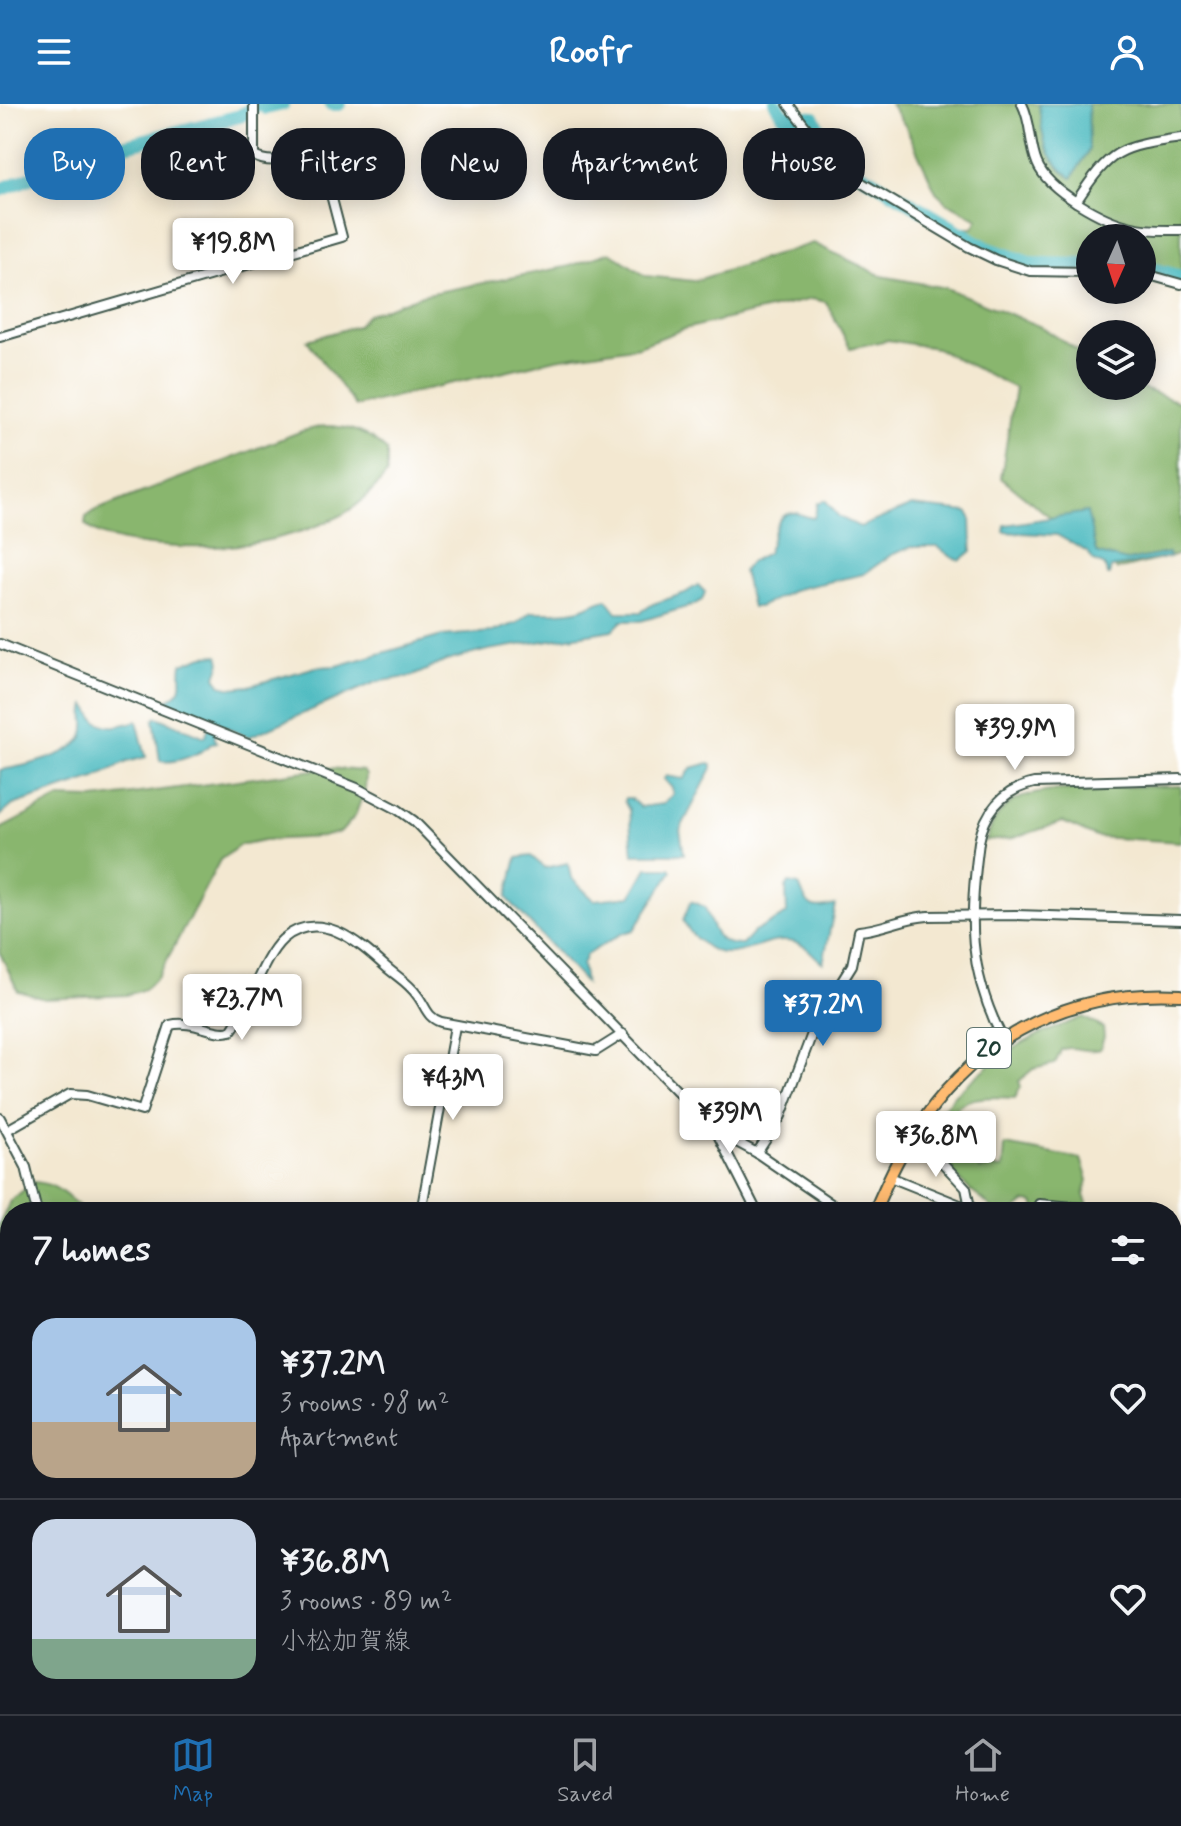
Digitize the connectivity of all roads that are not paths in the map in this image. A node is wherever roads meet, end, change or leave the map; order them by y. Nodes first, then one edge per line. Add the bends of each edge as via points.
1 (254, 104) edge
2 (788, 104) edge
3 (1022, 104) edge
4 (1181, 138) edge
5 (1076, 202) junction
6 (1181, 230) edge
7 (1076, 272) edge
8 (1156, 277) edge
9 (1181, 284) edge
10 (0, 337) edge
11 (0, 644) edge
12 (1181, 779) edge
13 (973, 918) junction
14 (1181, 920) edge
15 (1181, 995) edge
16 (455, 1026) junction
17 (623, 1034) junction
18 (1003, 1039) junction
19 (0, 1118) edge
20 (7, 1130) junction
21 (716, 1131) junction
22 (913, 1135) junction
23 (757, 1153) junction
24 (890, 1177) junction
25 (35, 1202) edge
26 (423, 1202) edge
27 (752, 1202) edge
28 (828, 1202) edge
29 (879, 1202) edge
30 (951, 1202) edge
31 (970, 1202) edge

1 - 10 street via 254,156 268,162 317,157 342,237
2 - 7 street via 852,177 969,247 1030,271
3 - 5 street via 1038,166
4 - 5 street via 1115,153
5 - 6 street via 1131,227
8 - 9 street
11 - 17 street via 357,788 397,809
12 - 13 street via 1034,783 1011,790 983,827
13 - 14 street
13 - 18 street via 973,955 981,988
13 - 23 street via 914,917 876,931 859,931 852,965 816,1023 781,1116
15 - 18 main road, 20 via 1133,994 1098,1001 1046,1017
16 - 17 street via 596,1051
16 - 20 street via 429,1016 405,981 349,936 328,927 301,928 276,947 231,1031 184,1022 170,1025 142,1111 70,1094
16 - 26 street
17 - 21 street
18 - 22 main road, 20 via 957,1076
19 - 20 street
20 - 25 street
21 - 23 street
21 - 27 street
22 - 24 main road, 20
22 - 31 street via 962,1183
23 - 28 street
24 - 29 main road, 20
24 - 30 street

